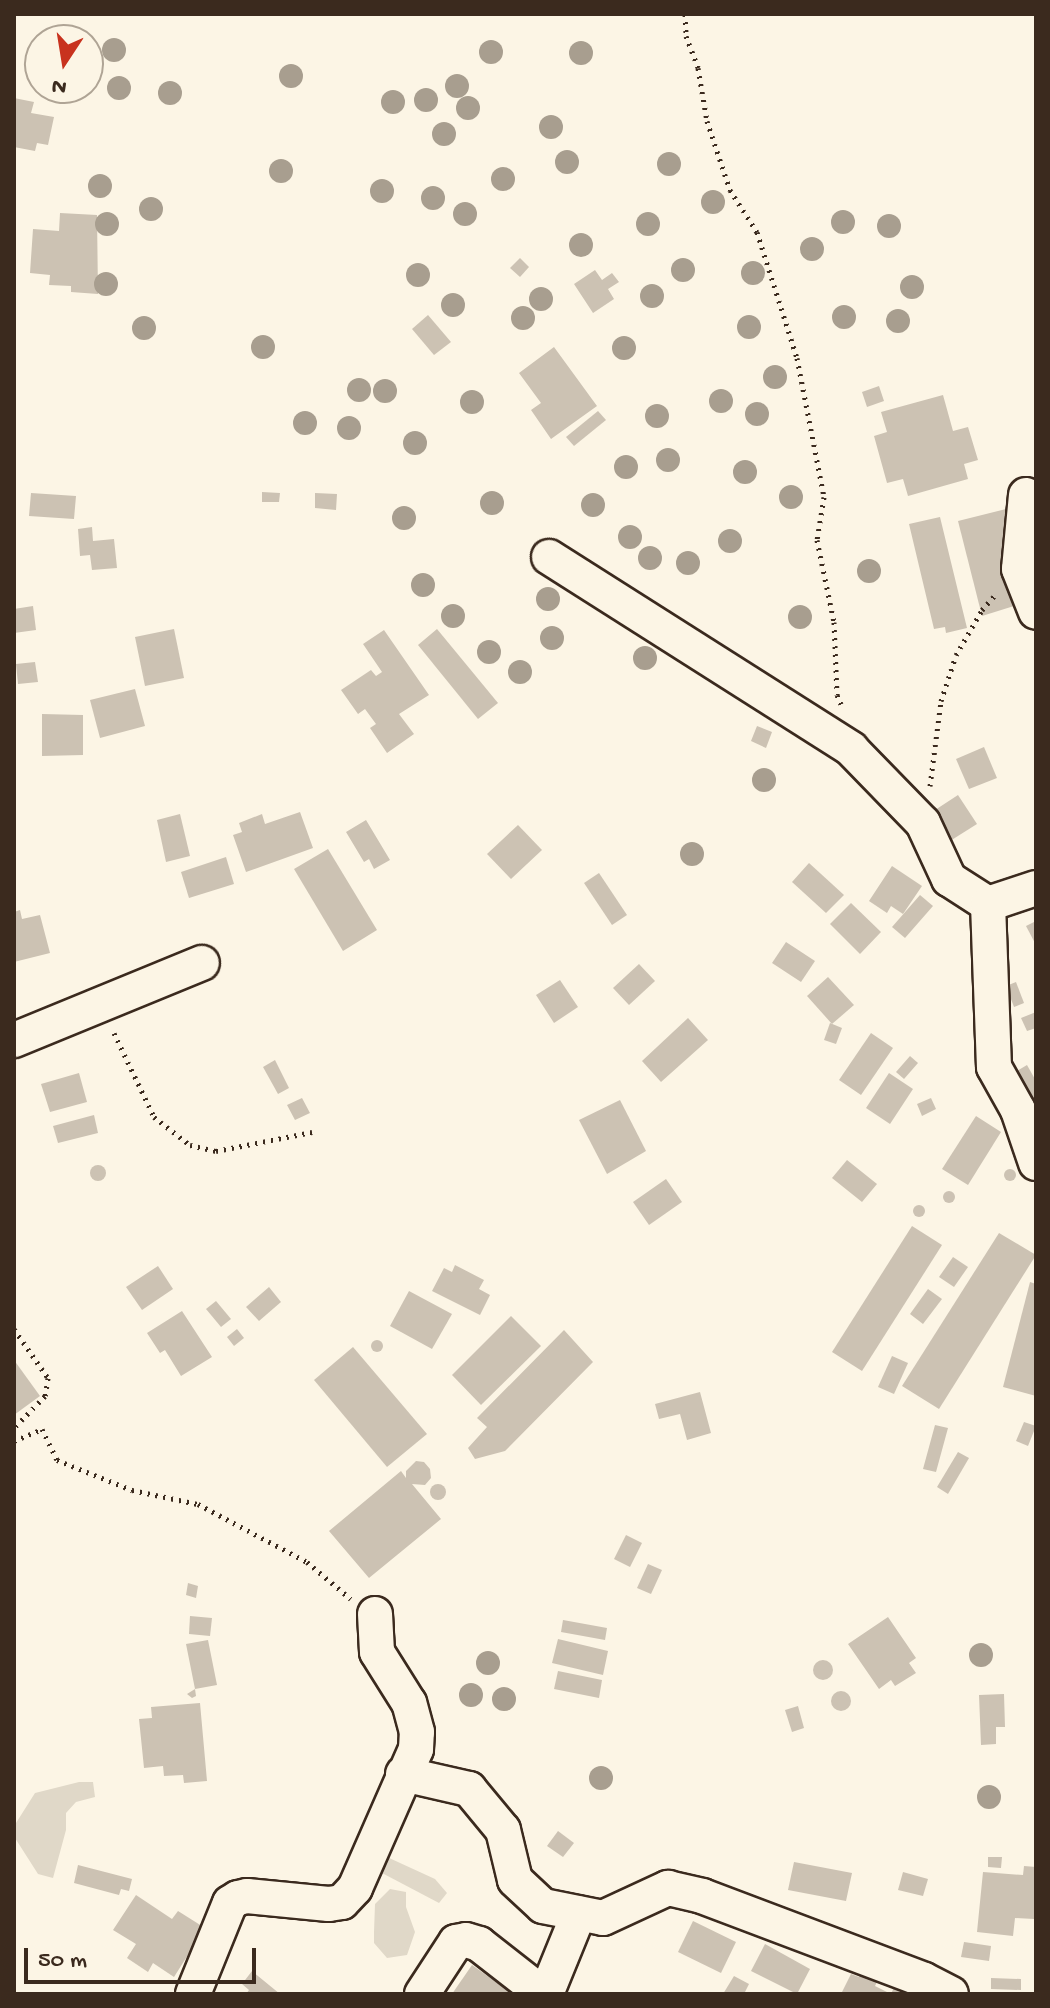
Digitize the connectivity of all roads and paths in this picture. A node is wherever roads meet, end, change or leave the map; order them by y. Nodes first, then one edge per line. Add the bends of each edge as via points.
1 (685, 14) edge
2 (1026, 495) dead end
3 (549, 557) dead end
4 (1019, 569) junction
5 (1036, 612) edge
6 (842, 707) dead end
7 (930, 801) dead end
8 (1036, 888) edge
9 (988, 904) junction
10 (202, 963) dead end
11 (113, 1030) dead end
12 (14, 1040) edge
13 (312, 1132) dead end
14 (1036, 1163) edge
15 (14, 1329) edge
16 (14, 1428) edge
17 (14, 1441) edge
18 (375, 1614) joint
19 (403, 1774) junction
20 (579, 1913) junction
21 (193, 1994) edge
22 (422, 1994) edge
23 (545, 1994) edge
24 (951, 1994) edge

1 - 6 path via 707,121 730,190 757,232 797,358 824,497 817,540 834,622
2 - 4 street
3 - 9 street via 851,749 923,823 949,879
4 - 5 street
4 - 7 path via 982,610 956,655 941,701
8 - 9 street
9 - 14 street via 994,1067 1018,1110
10 - 12 street
11 - 13 path via 154,1117 190,1145 216,1151
15 - 16 path via 48,1378 45,1396
17 - 18 path via 42,1429 57,1460 132,1490 198,1504 307,1562 342,1594
18 - 19 street via 379,1656 409,1703 417,1732 416,1749
19 - 20 street via 469,1789 503,1830 515,1880 527,1895 543,1906
19 - 21 street via 355,1888 342,1902 238,1898 230,1903
20 - 23 street
20 - 24 street via 603,1918 668,1888 702,1896
22 - 23 street via 456,1942 468,1940

